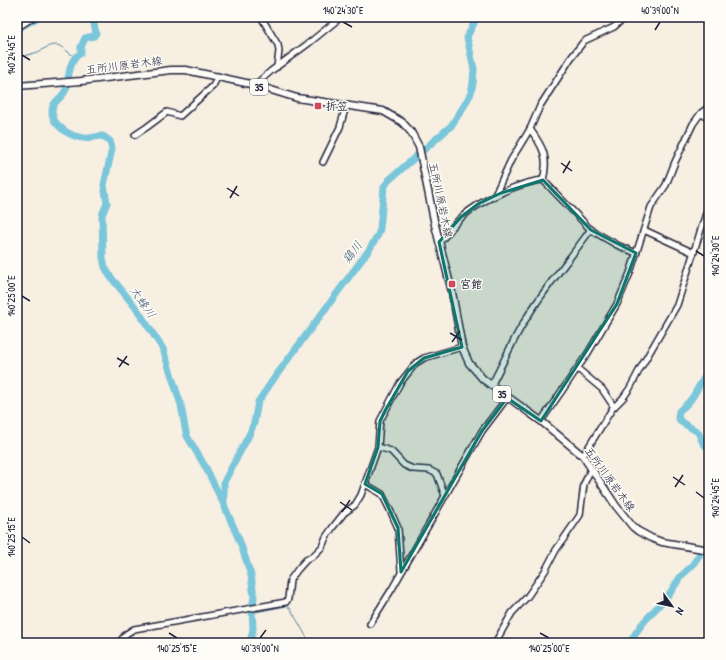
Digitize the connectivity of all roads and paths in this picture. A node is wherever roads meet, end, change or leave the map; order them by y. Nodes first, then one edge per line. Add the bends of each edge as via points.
1 (34, 17) edge
2 (261, 17) edge
3 (341, 17) edge
4 (625, 17) edge
5 (17, 28) edge
6 (277, 67) junction
7 (218, 76) junction
8 (255, 85) junction
9 (17, 86) edge
10 (346, 106) junction
11 (709, 107) edge
12 (701, 114) junction
13 (709, 118) edge
14 (530, 129) junction
15 (135, 135) dead end
16 (323, 162) dead end
17 (544, 180) junction
18 (494, 196) junction
19 (709, 204) edge
20 (591, 229) junction
21 (644, 230) junction
22 (439, 242) junction
23 (636, 252) junction
24 (694, 253) junction
25 (462, 347) junction
26 (578, 369) junction
27 (491, 386) junction
28 (507, 398) junction
29 (614, 406) junction
30 (541, 422) junction
31 (378, 447) junction
32 (583, 456) junction
33 (591, 469) junction
34 (365, 484) junction
35 (445, 496) junction
36 (709, 550) edge
37 (401, 572) junction
38 (370, 624) dead end
39 (119, 643) edge
40 (495, 643) edge

1 - 5 street
2 - 6 street via 278,45
3 - 6 street
4 - 14 street via 614,27 581,44 546,96
6 - 8 street
7 - 8 main road, 五所川原岩木線 / 35
7 - 9 main road, 五所川原岩木線 / 35 via 171,70
7 - 15 street via 213,86 180,116 167,112
8 - 10 main road, 五所川原岩木線 / 35 via 297,98
10 - 16 street via 340,127
10 - 22 main road, 五所川原岩木線 / 35 via 375,109 393,116 407,127 415,138 422,158
11 - 12 street
12 - 13 street
12 - 21 street via 686,137 666,185 651,207
14 - 17 street via 544,152
14 - 18 street via 511,160
17 - 18 street
17 - 20 street
18 - 22 street via 461,217
19 - 24 street
20 - 23 street via 617,245
20 - 27 street via 545,290
21 - 23 street
21 - 24 street
22 - 25 main road, 五所川原岩木線 / 35 via 452,292
23 - 26 street via 617,304
24 - 29 street via 677,305 630,388
25 - 27 main road, 五所川原岩木線 / 35 via 469,363
25 - 31 street via 424,358 408,371 380,421
26 - 29 street via 602,389
26 - 30 street
27 - 28 main road, 五所川原岩木線 / 35
28 - 30 main road, 五所川原岩木線 / 35
28 - 35 street via 482,431
29 - 32 street
30 - 32 main road, 五所川原岩木線 / 35
31 - 34 street
31 - 35 street via 391,451 404,465 437,474
32 - 33 main road, 五所川原岩木線 / 35
33 - 36 main road, 五所川原岩木線 / 35 via 626,519 645,536 662,542
33 - 40 street via 584,484 580,514 528,597 512,613
34 - 37 street via 382,494 398,528
34 - 39 street via 355,505 344,513 326,537 322,547 290,580 286,602 134,629
35 - 37 street
37 - 38 street

